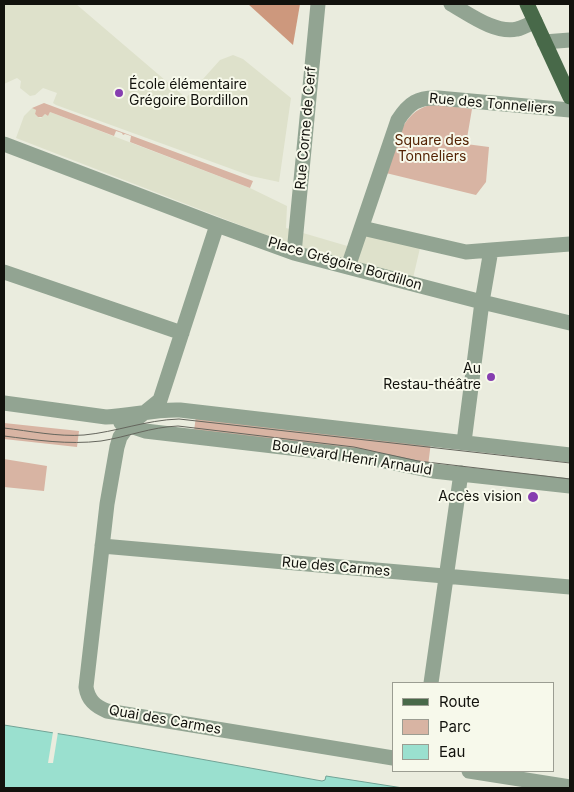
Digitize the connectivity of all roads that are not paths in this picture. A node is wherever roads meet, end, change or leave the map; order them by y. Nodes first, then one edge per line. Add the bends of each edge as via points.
1 (318, 4) edge
2 (451, 4) edge
3 (528, 4) edge
4 (535, 21) junction
5 (570, 40) edge
6 (544, 42) junction
7 (570, 97) edge
8 (570, 110) edge
9 (5, 148) edge
10 (217, 225) junction
11 (362, 228) junction
12 (570, 244) edge
13 (491, 250) junction
14 (294, 253) junction
15 (348, 267) junction
16 (4, 272) edge
17 (482, 302) junction
18 (570, 323) edge
19 (182, 333) junction
20 (4, 403) edge
21 (146, 413) junction
22 (106, 417) junction
23 (128, 426) junction
24 (464, 442) junction
25 (570, 455) edge
26 (461, 473) junction
27 (570, 486) edge
28 (102, 546) junction
29 (447, 575) junction
30 (570, 588) edge
31 (431, 682) edge
32 (392, 758) edge
33 (475, 772) edge
34 (570, 787) edge

1 - 14 street, Rue Corne de Cerf
2 - 4 street via 502,29 517,29
3 - 4 main road
4 - 6 main road
5 - 6 street
6 - 7 main road
8 - 11 street, Rue des Tonneliers via 438,98 416,101 398,120
9 - 10 street, Place Grégoire Bordillon
10 - 14 street, Place Grégoire Bordillon
10 - 19 street, Quai des Carmes
11 - 13 street via 466,252
11 - 15 street, Rue des Tonneliers
12 - 13 street
13 - 17 street
14 - 15 street, Place Grégoire Bordillon
15 - 17 street, Place Grégoire Bordillon
16 - 19 street
17 - 18 street, Place Grégoire Bordillon
17 - 24 street
19 - 21 street, Quai des Carmes via 160,400
20 - 22 street, Boulevard Henri Arnauld
21 - 22 street, Boulevard Henri Arnauld
21 - 23 street, Quai des Carmes
21 - 24 street, Boulevard Henri Arnauld via 180,410
22 - 23 street, Boulevard Henri Arnauld
23 - 26 street, Boulevard Henri Arnauld
23 - 28 street, Quai des Carmes via 114,457
24 - 25 street, Boulevard Henri Arnauld
26 - 27 street, Boulevard Henri Arnauld
26 - 29 street
28 - 29 street, Rue des Carmes
28 - 32 street, Quai des Carmes via 86,686 87,695 100,708
29 - 30 street, Rue des Carmes
29 - 31 street
33 - 34 street

